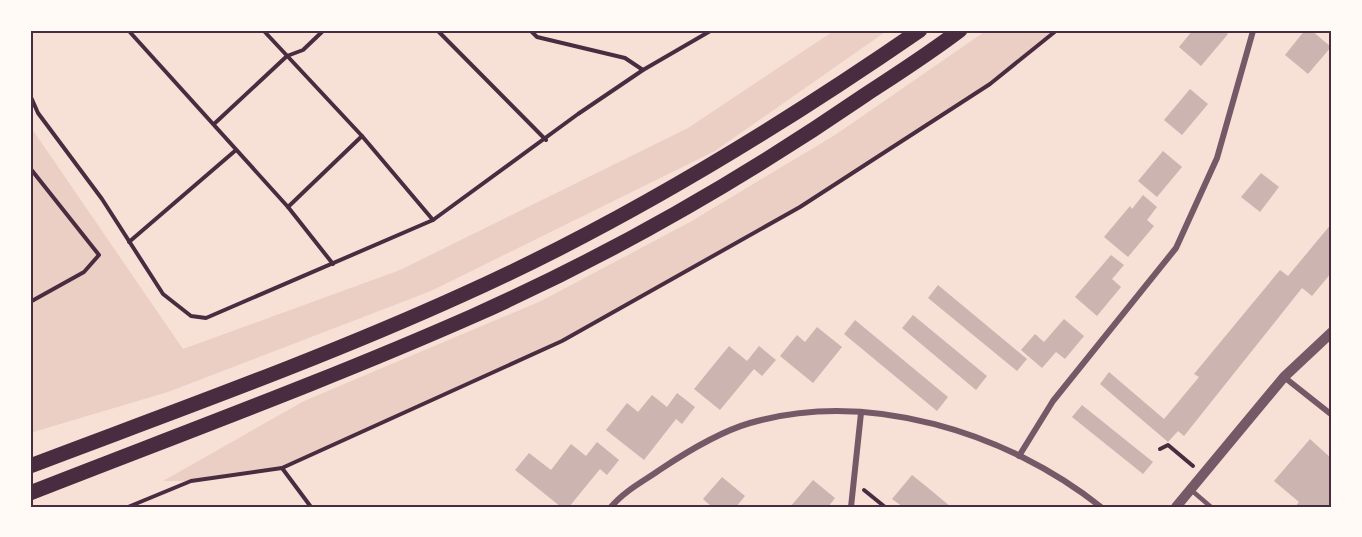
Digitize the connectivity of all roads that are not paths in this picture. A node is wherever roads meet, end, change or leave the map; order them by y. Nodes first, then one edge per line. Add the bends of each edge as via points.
1 (920, 30) edge
2 (960, 30) edge
3 (1253, 31) edge
4 (1332, 332) edge
5 (1284, 378) junction
6 (861, 413) junction
7 (1332, 415) edge
8 (1018, 456) junction
9 (30, 466) edge
10 (1190, 489) junction
11 (30, 493) edge
12 (610, 507) edge
13 (851, 507) edge
14 (1101, 507) edge
15 (1176, 507) edge
16 (1211, 507) edge

1 - 9 highway via 763,132 572,243 317,357
2 - 11 highway via 742,175 582,264 336,374
3 - 8 street via 1217,158 1176,248 1053,401
4 - 5 street
5 - 7 street
5 - 10 street
6 - 8 street via 923,421 985,440
6 - 12 street via 810,413 750,423 686,452
6 - 13 street
8 - 14 street via 1079,489
10 - 15 street
10 - 16 lane

